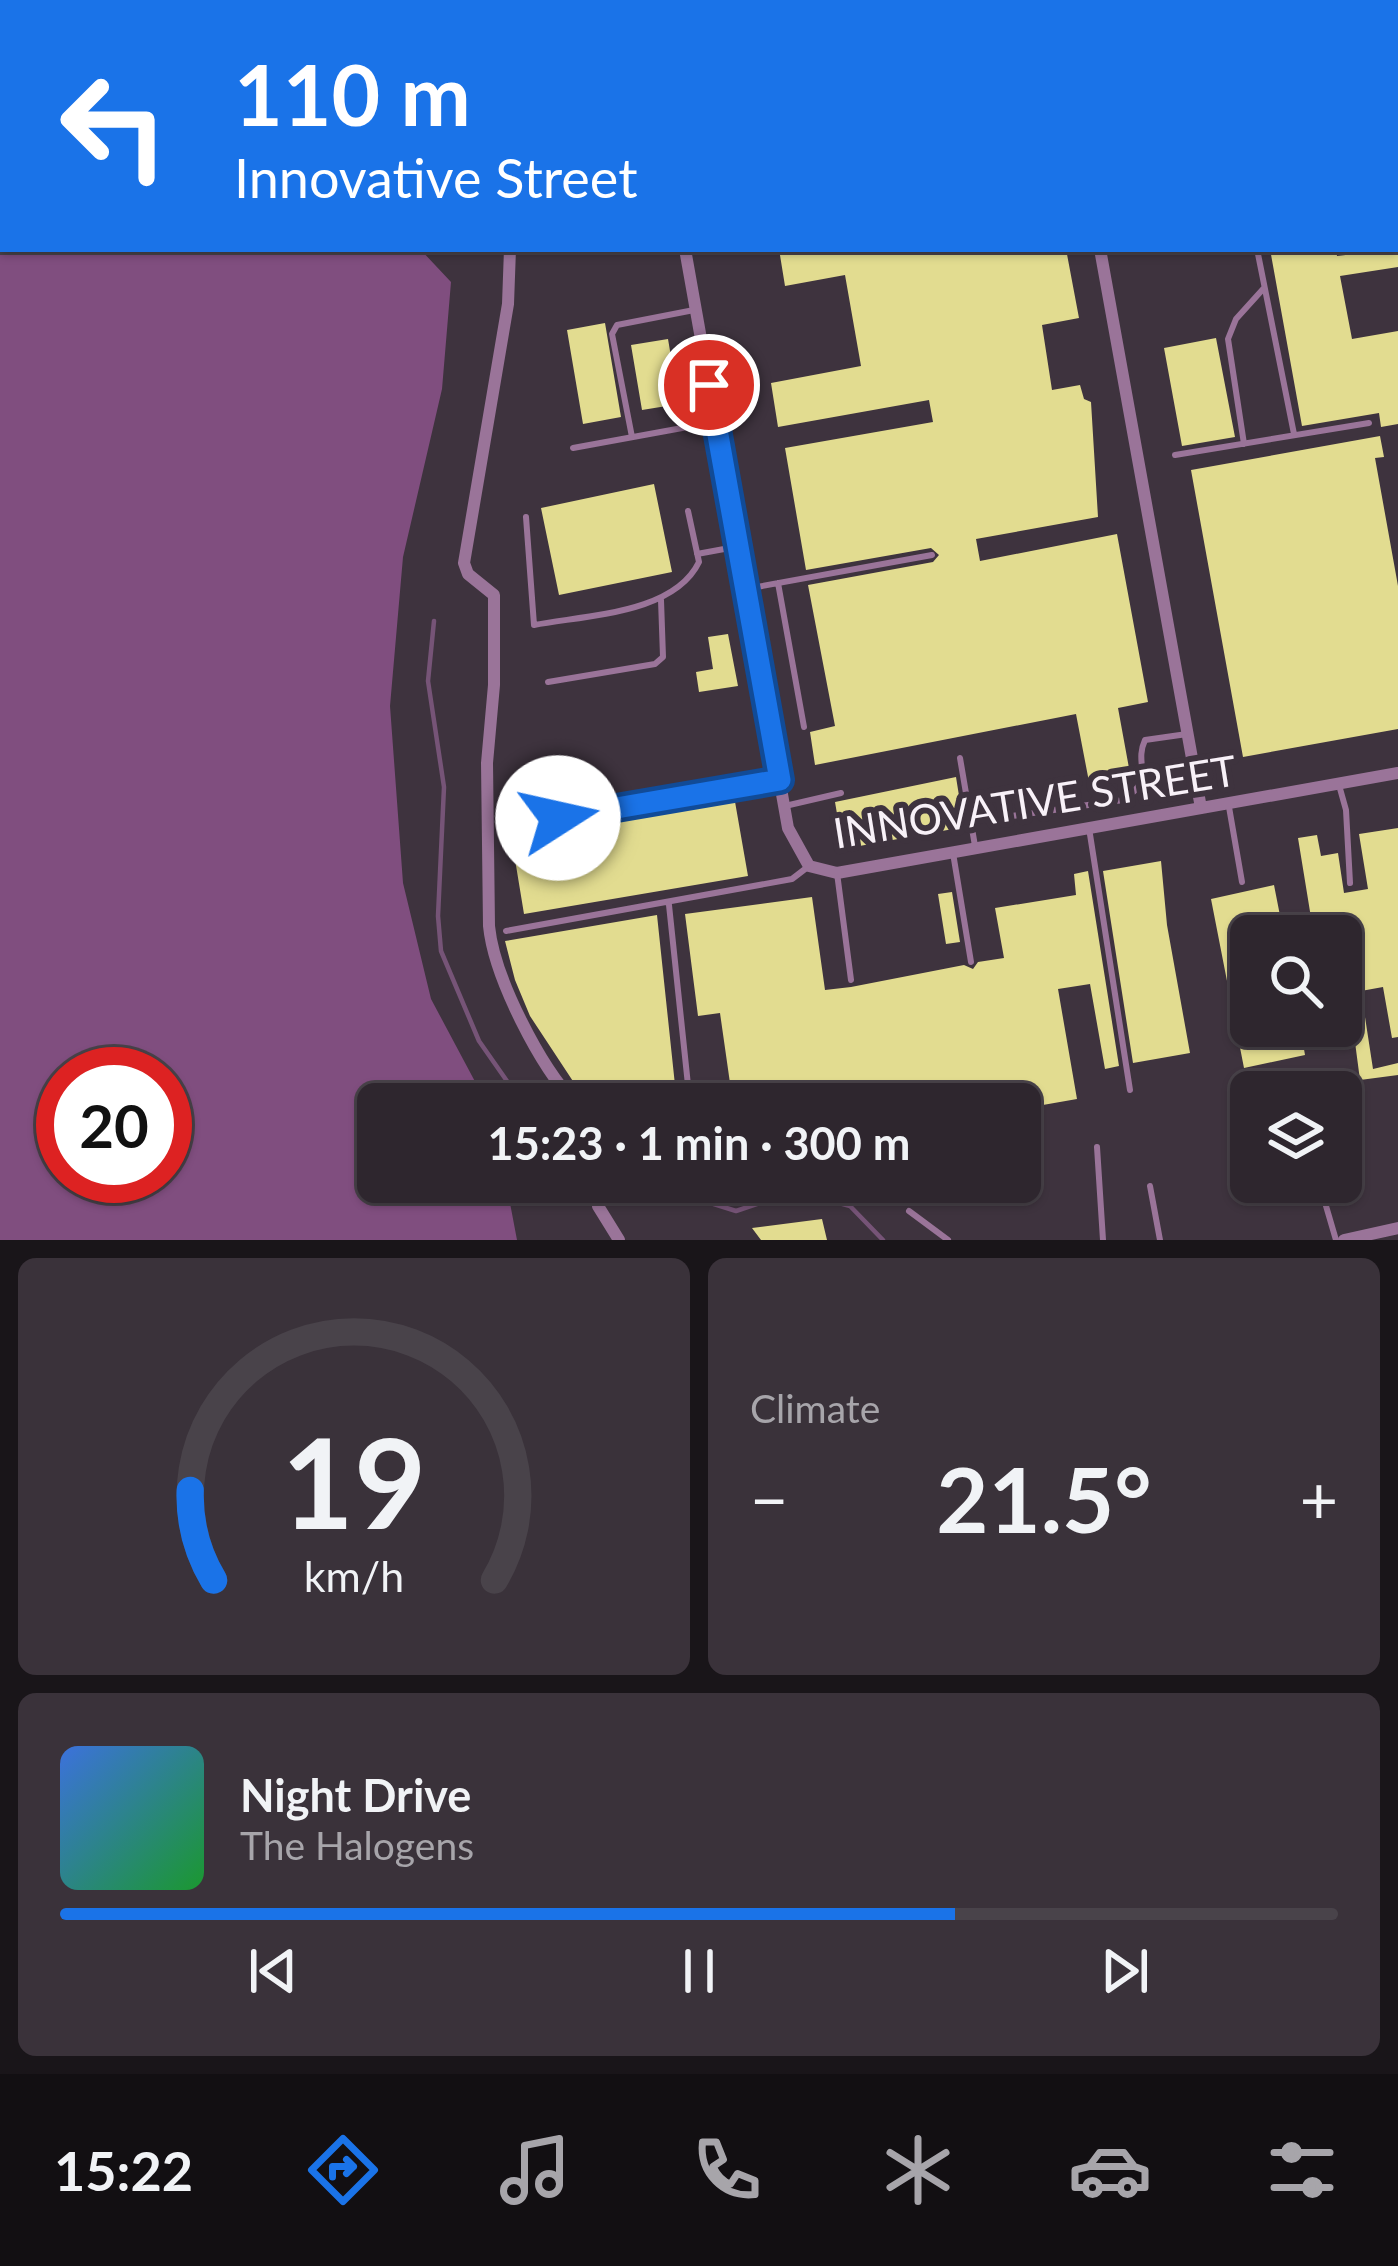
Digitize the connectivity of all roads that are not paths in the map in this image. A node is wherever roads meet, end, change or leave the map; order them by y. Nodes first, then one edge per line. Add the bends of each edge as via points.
1 (510, 252) edge
2 (686, 252) edge
3 (1101, 252) edge
4 (1258, 252) edge
5 (1264, 288) junction
6 (696, 310) junction
7 (715, 422) junction
8 (1369, 423) dead end
9 (1294, 435) junction
10 (632, 437) junction
11 (1244, 444) junction
12 (573, 448) dead end
13 (1175, 455) dead end
14 (688, 511) dead end
15 (526, 517) dead end
16 (738, 547) junction
17 (697, 554) junction
18 (932, 555) dead end
19 (778, 583) junction
20 (746, 589) junction
21 (661, 600) junction
22 (548, 682) dead end
23 (804, 727) dead end
24 (1187, 734) junction
25 (960, 758) dead end
26 (1398, 773) edge
27 (780, 780) junction
28 (1339, 784) junction
29 (841, 794) dead end
30 (1228, 803) junction
31 (784, 806) junction
32 (1201, 808) junction
33 (1010, 817) junction
34 (991, 819) dead end
35 (514, 826) dead end
36 (1089, 828) junction
37 (1015, 842) junction
38 (975, 849) junction
39 (953, 853) junction
40 (809, 866) junction
41 (837, 873) junction
42 (1242, 882) dead end
43 (1350, 884) dead end
44 (669, 904) junction
45 (506, 931) dead end
46 (971, 962) dead end
47 (851, 980) dead end
48 (562, 1083) edge
49 (688, 1083) edge
50 (1130, 1090) dead end
51 (1097, 1148) dead end
52 (1150, 1186) dead end
53 (598, 1203) edge
54 (1326, 1203) edge
55 (909, 1211) dead end
56 (1398, 1228) edge
57 (619, 1240) edge
58 (948, 1240) edge
59 (1103, 1240) edge
60 (1160, 1240) edge
61 (1340, 1240) edge

1 - 48 street via 464,562 494,595 491,942 517,1015
2 - 6 street, INNOVATIVE STREET
3 - 24 street
4 - 5 lane
5 - 9 lane
5 - 11 lane via 1228,339
6 - 7 street, INNOVATIVE STREET
6 - 10 lane via 617,325 612,334
7 - 10 lane
7 - 16 street, INNOVATIVE STREET
8 - 9 lane
9 - 11 lane
10 - 12 lane
11 - 13 lane
14 - 17 lane
15 - 21 lane via 534,625
16 - 17 lane
16 - 20 street, INNOVATIVE STREET
17 - 21 lane via 692,578
18 - 19 lane
19 - 20 lane
19 - 23 lane
20 - 27 street, INNOVATIVE STREET
21 - 22 lane via 663,657 655,664
24 - 32 street
24 - 33 lane via 1145,740 1145,774 1123,800
25 - 38 lane
26 - 28 street, INNOVATIVE STREET
27 - 31 street, INNOVATIVE STREET
27 - 35 lane
28 - 30 street, INNOVATIVE STREET
28 - 43 lane
29 - 31 lane
30 - 32 street, INNOVATIVE STREET
30 - 42 lane
31 - 40 street, INNOVATIVE STREET
32 - 36 street, INNOVATIVE STREET
33 - 34 lane
33 - 37 lane
36 - 37 street, INNOVATIVE STREET
36 - 50 lane
37 - 38 street, INNOVATIVE STREET
38 - 39 street, INNOVATIVE STREET
39 - 41 street, INNOVATIVE STREET
39 - 46 lane
40 - 41 street, INNOVATIVE STREET
40 - 44 lane via 792,879
41 - 47 lane
44 - 45 lane
44 - 49 lane
51 - 59 lane
52 - 60 lane
53 - 57 street
54 - 61 lane
55 - 58 lane
56 - 61 street

